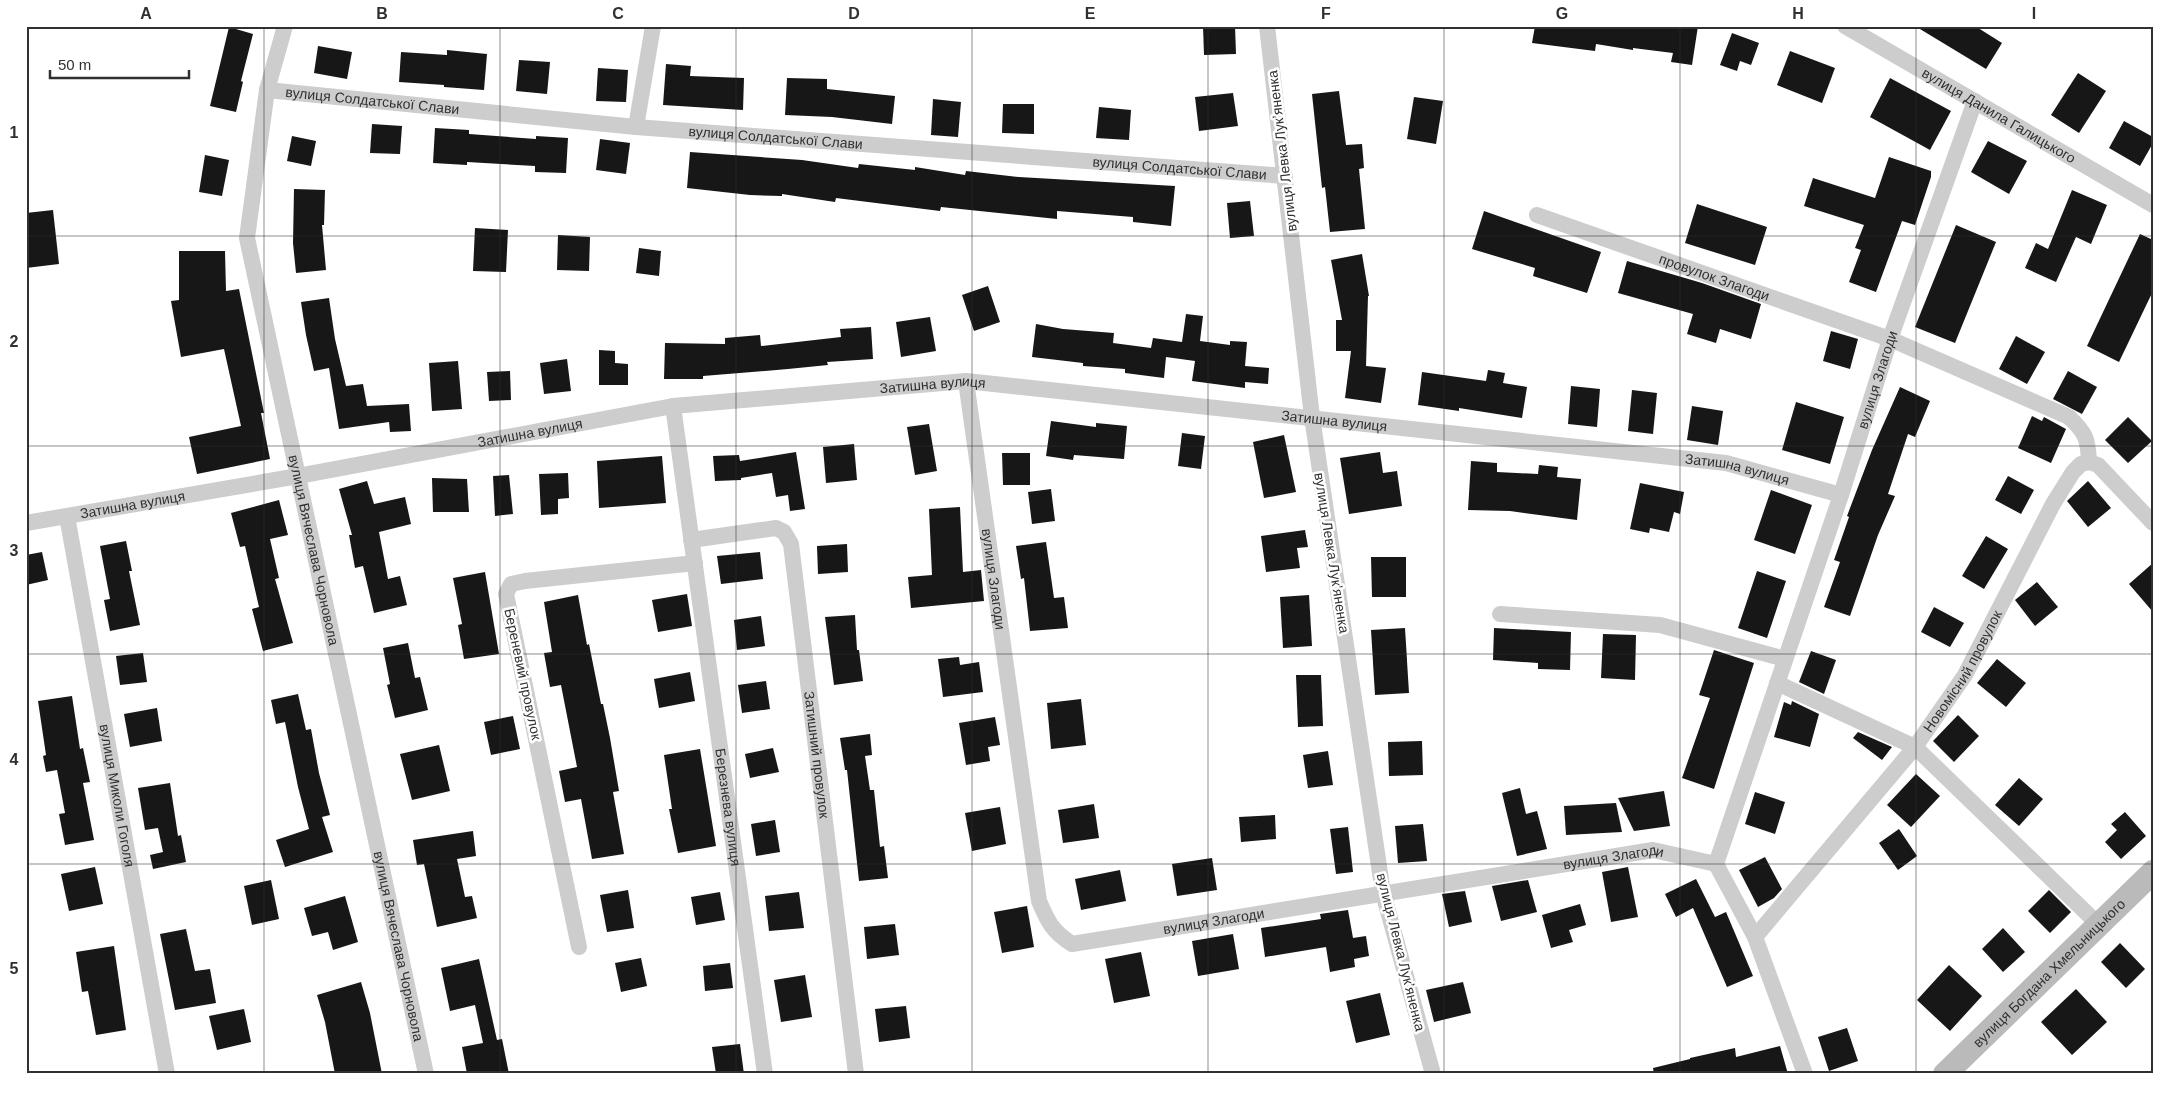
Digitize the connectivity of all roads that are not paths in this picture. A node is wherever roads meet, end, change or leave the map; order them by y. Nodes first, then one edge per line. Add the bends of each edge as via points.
1 (284, 26) edge
2 (653, 26) edge
3 (1267, 26) edge
4 (1845, 26) edge
5 (267, 90) junction
6 (1975, 102) junction
7 (636, 127) junction
8 (1285, 176) junction
9 (2153, 205) edge
10 (1537, 215) dead end
11 (1890, 339) junction
12 (966, 381) junction
13 (673, 406) junction
14 (1312, 417) junction
15 (2089, 462) junction
16 (298, 476) junction
17 (1841, 496) junction
18 (66, 516) junction
19 (26, 523) edge
20 (2153, 524) edge
21 (691, 540) junction
22 (695, 563) junction
23 (1500, 614) dead end
24 (1785, 659) junction
25 (1777, 683) junction
26 (1915, 747) junction
27 (1716, 864) junction
28 (2153, 872) edge
29 (1383, 893) junction
30 (2099, 925) junction
31 (1755, 937) junction
32 (579, 947) dead end
33 (1971, 1049) junction
34 (167, 1074) edge
35 (426, 1074) edge
36 (765, 1074) edge
37 (856, 1074) edge
38 (1432, 1074) edge
39 (1805, 1074) edge
40 (1945, 1074) edge
41 (1976, 1074) edge

1 - 5 street, вулиця Вячеслава Чорновола
2 - 7 street
3 - 8 street, вулиця Левка Лукʼяненка
4 - 6 street, вулиця Данила Галицького
5 - 7 street, вулиця Солдатської Слави
5 - 16 street, вулиця Вячеслава Чорновола via 247,238
6 - 9 street, вулиця Данила Галицького
6 - 11 street, вулиця Злагоди
7 - 8 street, вулиця Солдатської Слави
8 - 14 street, вулиця Левка Лукʼяненка
10 - 11 street, провулок Злагоди
11 - 15 street, провулок Злагоди via 2069,417 2082,430 2088,443
11 - 17 street, вулиця Злагоди
12 - 13 street, Затишна вулиця
12 - 14 street, Затишна вулиця
12 - 29 street, вулиця Злагоди via 1039,901 1056,934 1072,944
13 - 16 street, Затишна вулиця
13 - 21 street, Березнева вулиця
14 - 17 street, Затишна вулиця via 1726,463
14 - 29 street, вулиця Левка Лукʼяненка
15 - 20 street via 2098,465
15 - 26 street, Новомісний провулок via 2081,464 2073,472 2053,504 1966,676
16 - 18 street, Затишна вулиця
16 - 35 street, вулиця Вячеслава Чорновола
17 - 24 street, вулиця Злагоди
18 - 19 street, Затишна вулиця
18 - 34 street, вулиця Миколи Гоголя
21 - 22 street, Березнева вулиця
21 - 37 street, Затишний провулок via 776,528 784,532 791,544
22 - 32 street, Береневий провулок via 511,584 506,594
22 - 36 street, Березнева вулиця
23 - 24 street via 1660,625
24 - 25 street, вулиця Злагоди
25 - 26 street
25 - 27 street, вулиця Злагоди
26 - 30 street
26 - 31 street, Новомісний провулок
27 - 29 street, вулиця Злагоди via 1653,850
27 - 31 street
28 - 30 main road, вулиця Богдана Хмельницького
29 - 38 street, вулиця Левка Лукʼяненка
30 - 33 main road, вулиця Богдана Хмельницького
31 - 39 street
33 - 40 main road, вулиця Богдана Хмельницького
33 - 41 main road

